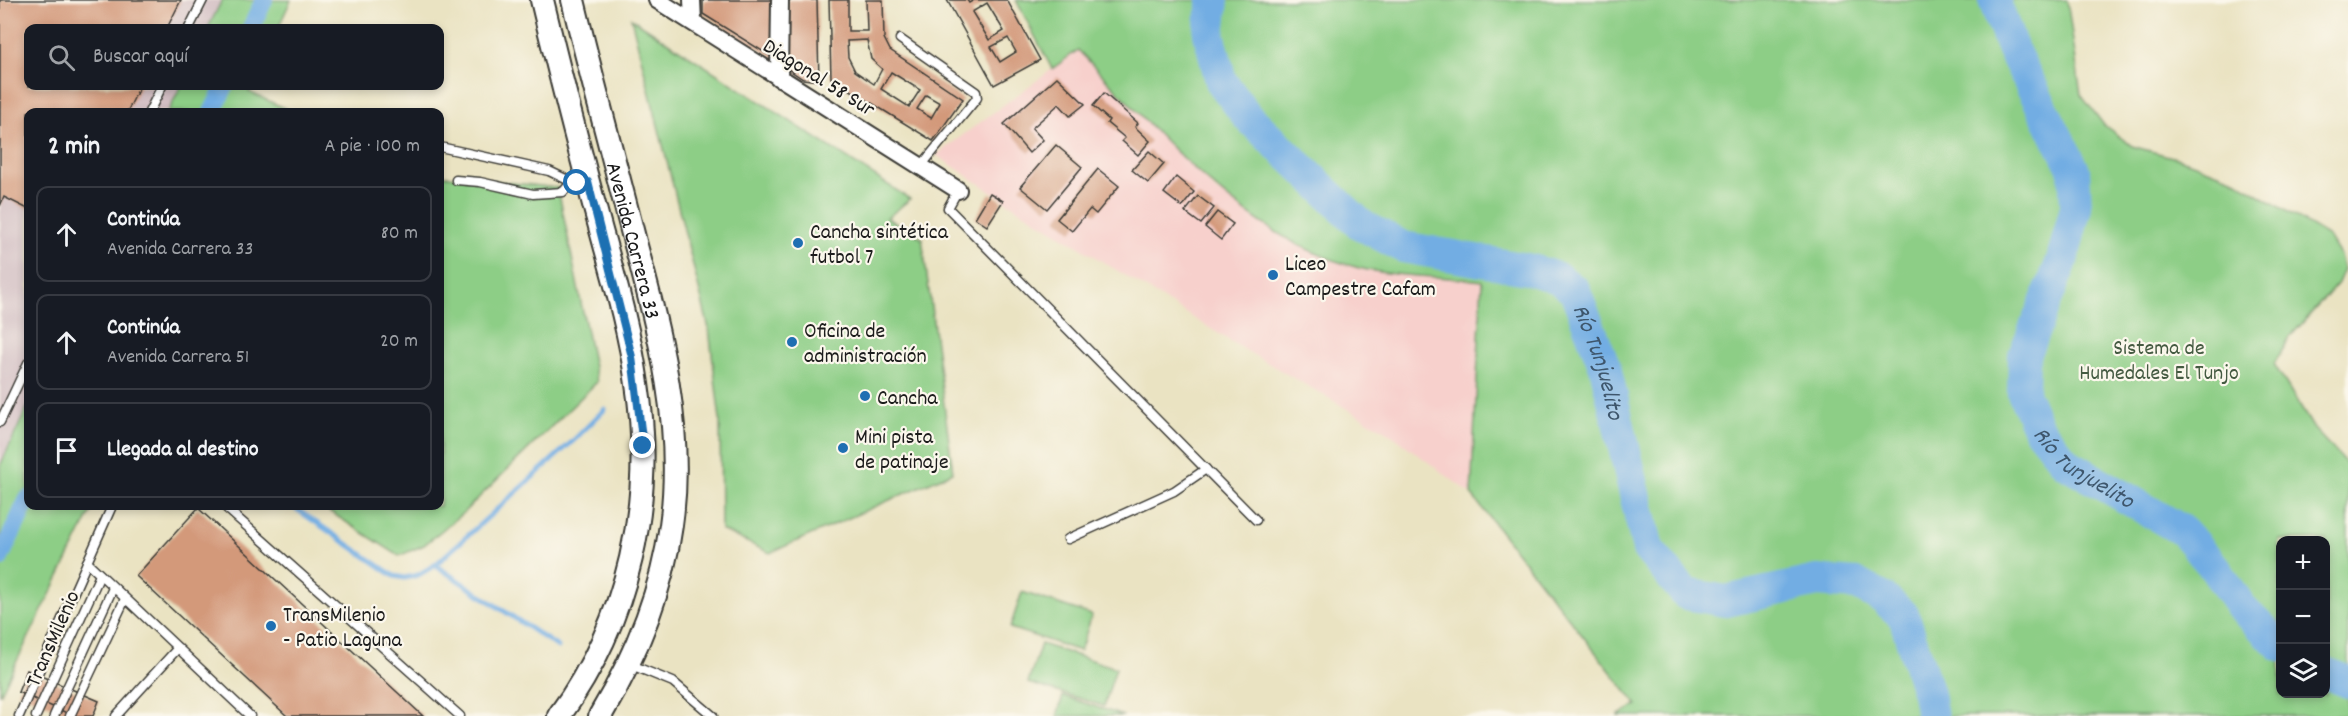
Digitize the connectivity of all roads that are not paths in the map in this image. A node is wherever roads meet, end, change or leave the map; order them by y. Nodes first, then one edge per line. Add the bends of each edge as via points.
1 (203, 0) edge
2 (542, 0) edge
3 (573, 0) edge
4 (657, 0) edge
5 (692, 0) edge
6 (780, 0) edge
7 (693, 22) junction
8 (191, 24) edge
9 (900, 39) dead end
10 (779, 78) junction
11 (160, 90) edge
12 (151, 108) edge
13 (444, 148) edge
14 (921, 166) junction
15 (456, 180) dead end
16 (580, 182) junction
17 (958, 190) joint
18 (24, 371) edge
19 (0, 422) edge
20 (1206, 469) junction
21 (110, 510) edge
22 (228, 510) edge
23 (1256, 520) dead end
24 (1068, 539) dead end
25 (87, 562) junction
26 (100, 575) junction
27 (114, 588) junction
28 (125, 598) junction
29 (178, 648) junction
30 (629, 663) junction
31 (19, 716) edge
32 (36, 716) edge
33 (54, 716) edge
34 (70, 716) edge
35 (116, 716) edge
36 (250, 716) edge
37 (460, 716) edge
38 (559, 716) edge
39 (600, 716) edge
40 (713, 716) edge

1 - 8 lane
2 - 16 main road, Avenida Carrera 33
3 - 30 main road, Avenida Carrera 33 via 665,360 674,437 672,524 666,558
4 - 7 street, Diagonal 58 Sur
5 - 7 street
6 - 10 street
7 - 10 street, Diagonal 58 Sur
9 - 14 lane via 976,92 977,98
10 - 14 street, Diagonal 58 Sur
11 - 12 lane
13 - 16 lane via 549,171
14 - 17 street, Diagonal 58 Sur
15 - 16 lane via 545,194 563,192
16 - 38 main road, Avenida Carrera 33 via 638,385 642,485 623,590 603,644
17 - 20 lane via 948,208
18 - 19 lane
20 - 23 lane
20 - 24 lane via 1174,491
21 - 25 lane, TransMilenio
22 - 37 lane
25 - 26 lane, TransMilenio
25 - 31 lane, TransMilenio
26 - 27 lane, TransMilenio
26 - 32 lane, TransMilenio
27 - 28 lane, TransMilenio
27 - 33 lane, TransMilenio
28 - 29 lane, TransMilenio
28 - 34 lane
29 - 35 lane
29 - 36 lane, TransMilenio
30 - 39 main road, Avenida Carrera 33
30 - 40 lane via 673,682

